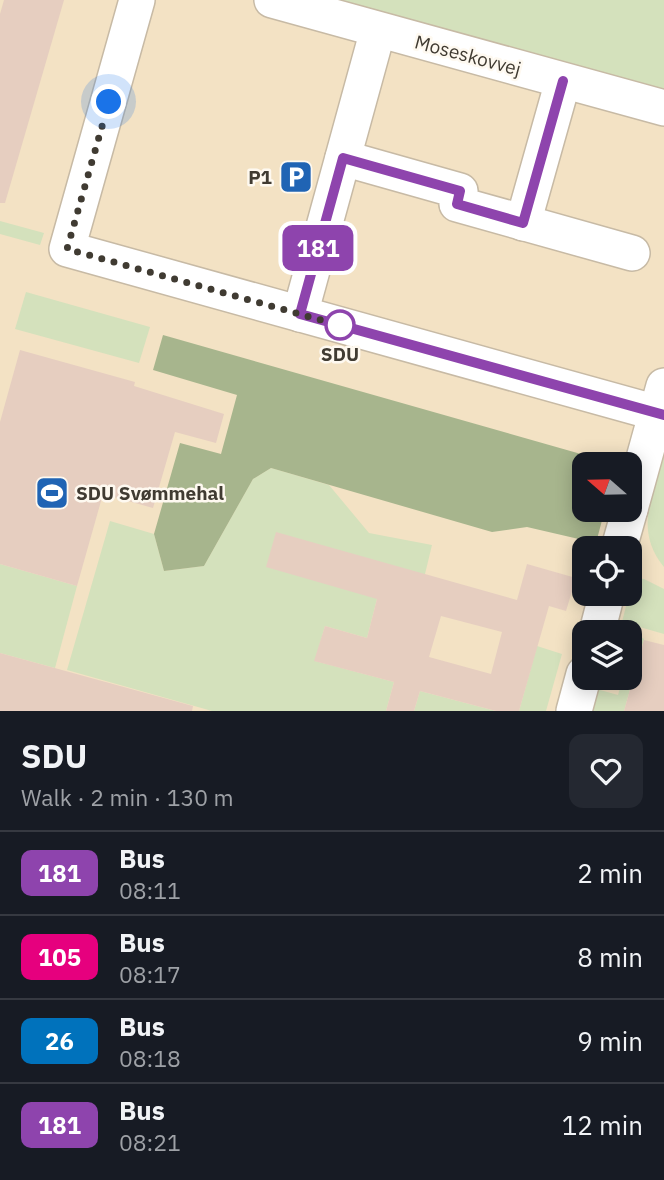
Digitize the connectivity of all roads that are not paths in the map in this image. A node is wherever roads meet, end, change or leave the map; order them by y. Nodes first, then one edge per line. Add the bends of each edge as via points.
1 (138, 0) edge
2 (272, 0) edge
3 (378, 30) junction
4 (563, 81) junction
5 (664, 108) edge
6 (343, 158) junction
7 (523, 223) junction
8 (632, 253) dead end
9 (300, 314) junction
10 (661, 404) edge
11 (642, 468) edge
12 (580, 690) edge
13 (574, 711) edge

1 - 9 street via 67,249
2 - 3 street, Moseskovvej
3 - 4 street, Moseskovvej
3 - 6 street
4 - 5 street, Moseskovvej
4 - 7 street
6 - 7 street via 460,191 457,204
6 - 9 street
7 - 8 street
9 - 10 street
10 - 11 street
12 - 13 street

